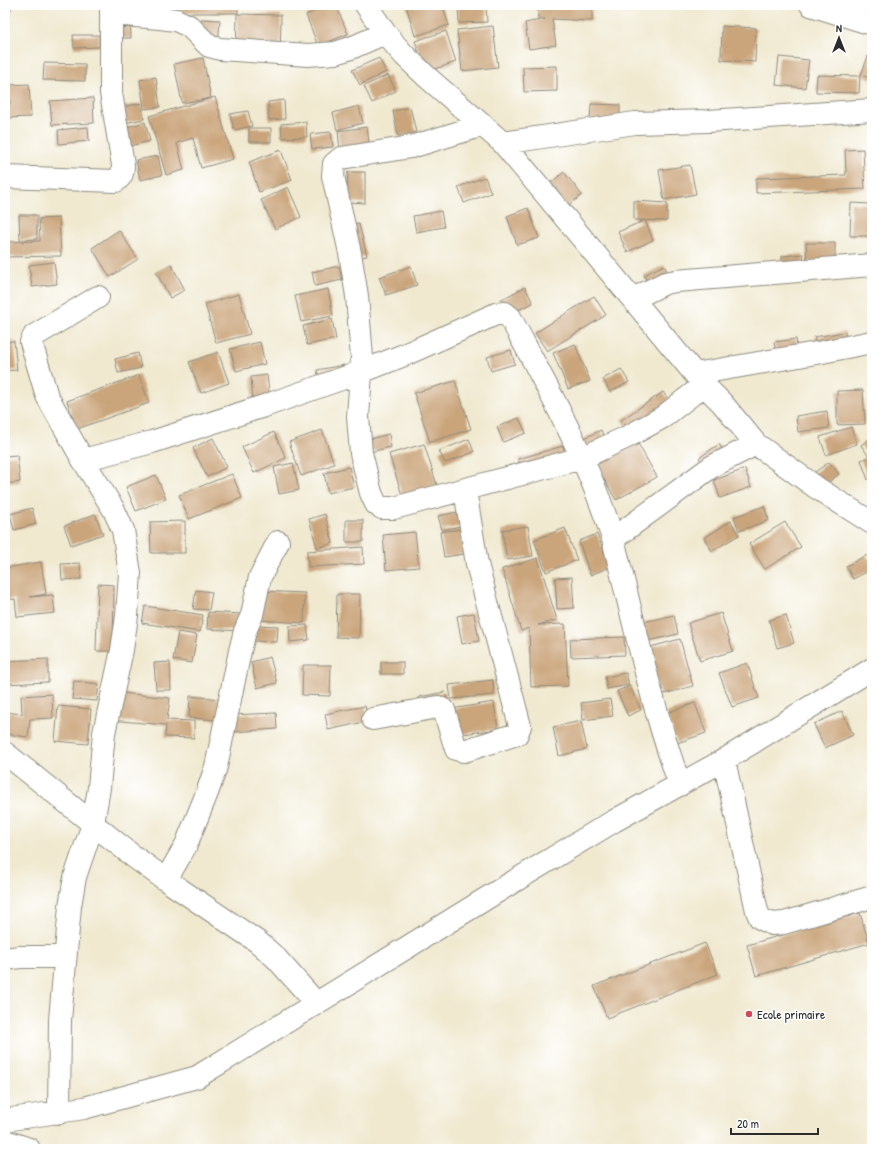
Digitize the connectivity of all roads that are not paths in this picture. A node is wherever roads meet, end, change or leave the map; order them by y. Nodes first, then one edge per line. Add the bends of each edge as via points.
1 (366, 5) edge
2 (811, 5) edge
3 (111, 10) edge
4 (872, 24) edge
5 (385, 33) junction
6 (872, 110) edge
7 (483, 126) junction
8 (503, 143) junction
9 (5, 177) edge
10 (872, 266) edge
11 (98, 297) dead end
12 (633, 299) junction
13 (872, 342) edge
14 (361, 372) junction
15 (700, 380) junction
16 (756, 444) junction
17 (582, 458) junction
18 (83, 460) junction
19 (465, 490) junction
20 (872, 523) edge
21 (614, 539) junction
22 (278, 542) dead end
23 (872, 669) edge
24 (373, 719) dead end
25 (5, 753) edge
26 (724, 760) junction
27 (680, 785) junction
28 (94, 824) junction
29 (166, 880) junction
30 (872, 897) edge
31 (65, 957) junction
32 (5, 959) edge
33 (316, 1002) junction
34 (59, 1113) junction
35 (5, 1120) edge
36 (5, 1141) edge
37 (29, 1149) edge

1 - 5 street
2 - 4 street
3 - 5 street via 176,20 190,26 209,46 220,49 308,55 335,53
3 - 9 street via 111,93 123,165 121,177 116,180
5 - 7 street via 428,78
6 - 8 street via 708,121 635,123
7 - 8 street
7 - 14 street via 411,147 342,158 334,164 333,176 350,253 356,296
8 - 12 street
10 - 12 street via 676,281
11 - 18 street via 34,336 31,342 47,396
12 - 15 street
13 - 15 street
14 - 17 street via 496,314 505,313 510,317
14 - 18 street via 152,442
14 - 19 street via 358,417 361,453 376,504 382,508 394,508
15 - 16 street
15 - 17 street via 663,417 630,436
16 - 20 street via 817,488
16 - 21 street via 711,467
17 - 19 street
17 - 21 street
18 - 28 street via 114,510 123,530 130,573 122,650 104,732
19 - 24 street via 478,564 520,726 517,734 464,751 456,749 444,710 438,707
21 - 27 street via 651,694
22 - 29 street via 260,577 252,615 240,651 216,766 186,846
23 - 26 street
25 - 28 street
26 - 27 street
26 - 30 street via 760,918 772,924 784,923
27 - 33 street via 614,821
28 - 29 street
28 - 31 street via 75,877
29 - 33 street via 258,942
31 - 32 street
31 - 34 street via 60,1020
33 - 34 street via 198,1077
34 - 35 street
36 - 37 street

